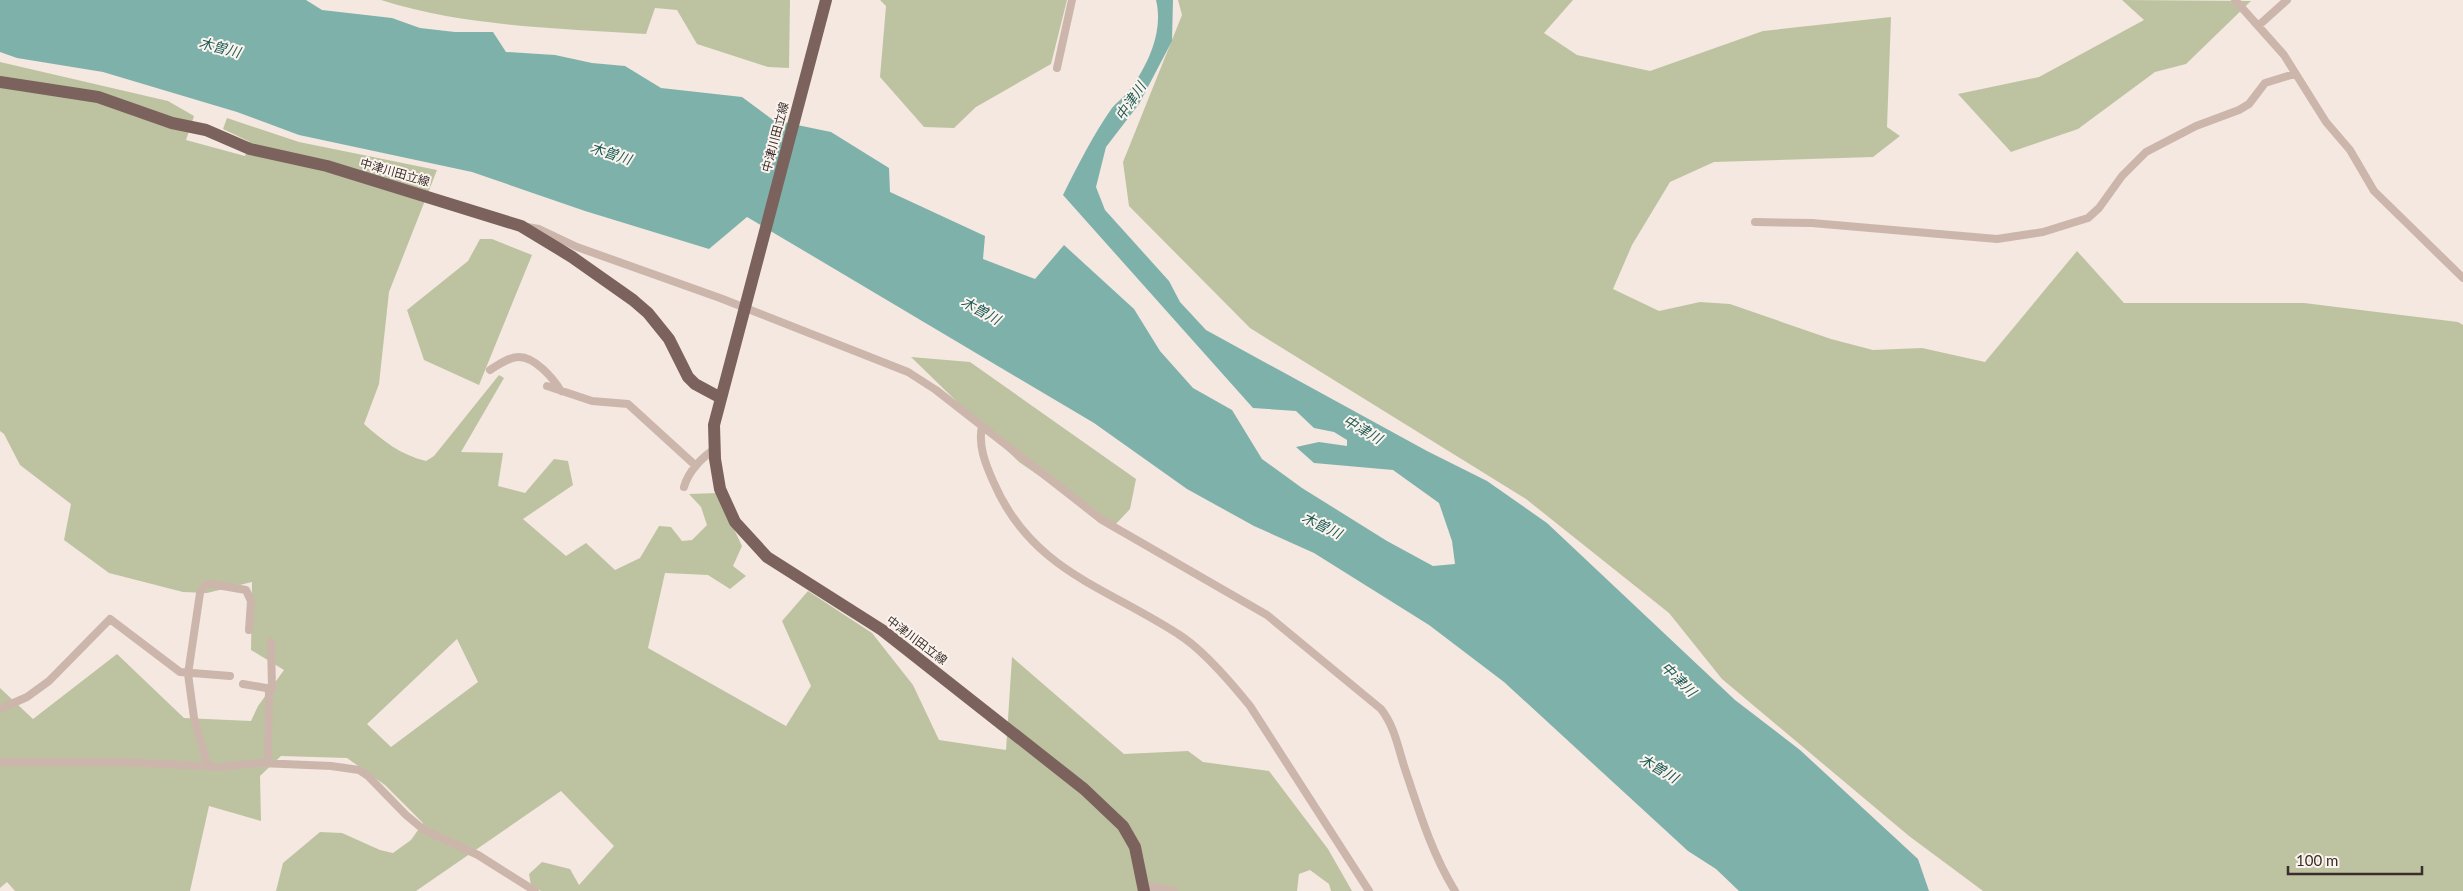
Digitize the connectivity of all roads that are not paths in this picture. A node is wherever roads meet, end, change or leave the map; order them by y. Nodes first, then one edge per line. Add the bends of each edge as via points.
1 (826, 0) edge
2 (1072, 0) edge
3 (2235, 0) edge
4 (2286, 0) edge
5 (2258, 26) junction
6 (1057, 68) dead end
7 (2294, 74) junction
8 (0, 82) edge
9 (1755, 222) dead end
10 (575, 252) junction
11 (2463, 278) edge
12 (490, 370) dead end
13 (547, 386) dead end
14 (561, 391) junction
15 (722, 394) junction
16 (982, 426) junction
17 (715, 449) junction
18 (696, 466) junction
19 (684, 487) dead end
20 (249, 630) dead end
21 (271, 642) dead end
22 (188, 674) junction
23 (230, 676) dead end
24 (243, 684) dead end
25 (268, 688) junction
26 (0, 710) edge
27 (0, 762) edge
28 (268, 763) junction
29 (208, 766) junction
30 (1144, 888) edge
31 (534, 891) edge
32 (1174, 891) edge
33 (1369, 891) edge
34 (1455, 891) edge

1 - 15 main road, 中津川田立線
2 - 6 street
3 - 5 street
4 - 5 street
5 - 7 street via 2284,55
7 - 9 street via 2264,83 2249,104 2239,110 2196,126 2146,152 2088,218 2042,232 1997,239
7 - 11 street via 2326,122 2350,150 2374,192
8 - 10 main road, 中津川田立線 via 98,96 172,123 206,130 250,149 327,166 521,226
10 - 15 main road, 中津川田立線 via 648,313 669,339 692,380
10 - 16 street via 641,269 896,366 936,390
12 - 14 street via 509,359 525,358 543,370
13 - 14 street
14 - 18 street via 592,401 628,404
15 - 17 main road, 中津川田立線 via 714,425
16 - 33 street via 979,438 987,468 1017,525 1071,574 1180,635 1236,689
16 - 34 street via 1102,520 1267,615 1381,709 1392,723 1422,820
17 - 18 street via 705,454
17 - 30 main road, 中津川田立線 via 720,489 735,522 767,557 882,630 1084,789 1123,826 1135,847
18 - 19 street
20 - 22 street via 251,601 246,590 205,585 200,593
21 - 25 street via 272,689
22 - 23 street
22 - 26 street via 180,672 110,619 49,681 27,698
22 - 29 street via 192,711
24 - 25 street
25 - 28 street
27 - 29 street
28 - 29 street
28 - 31 street via 359,770 424,830 478,855
30 - 32 street

